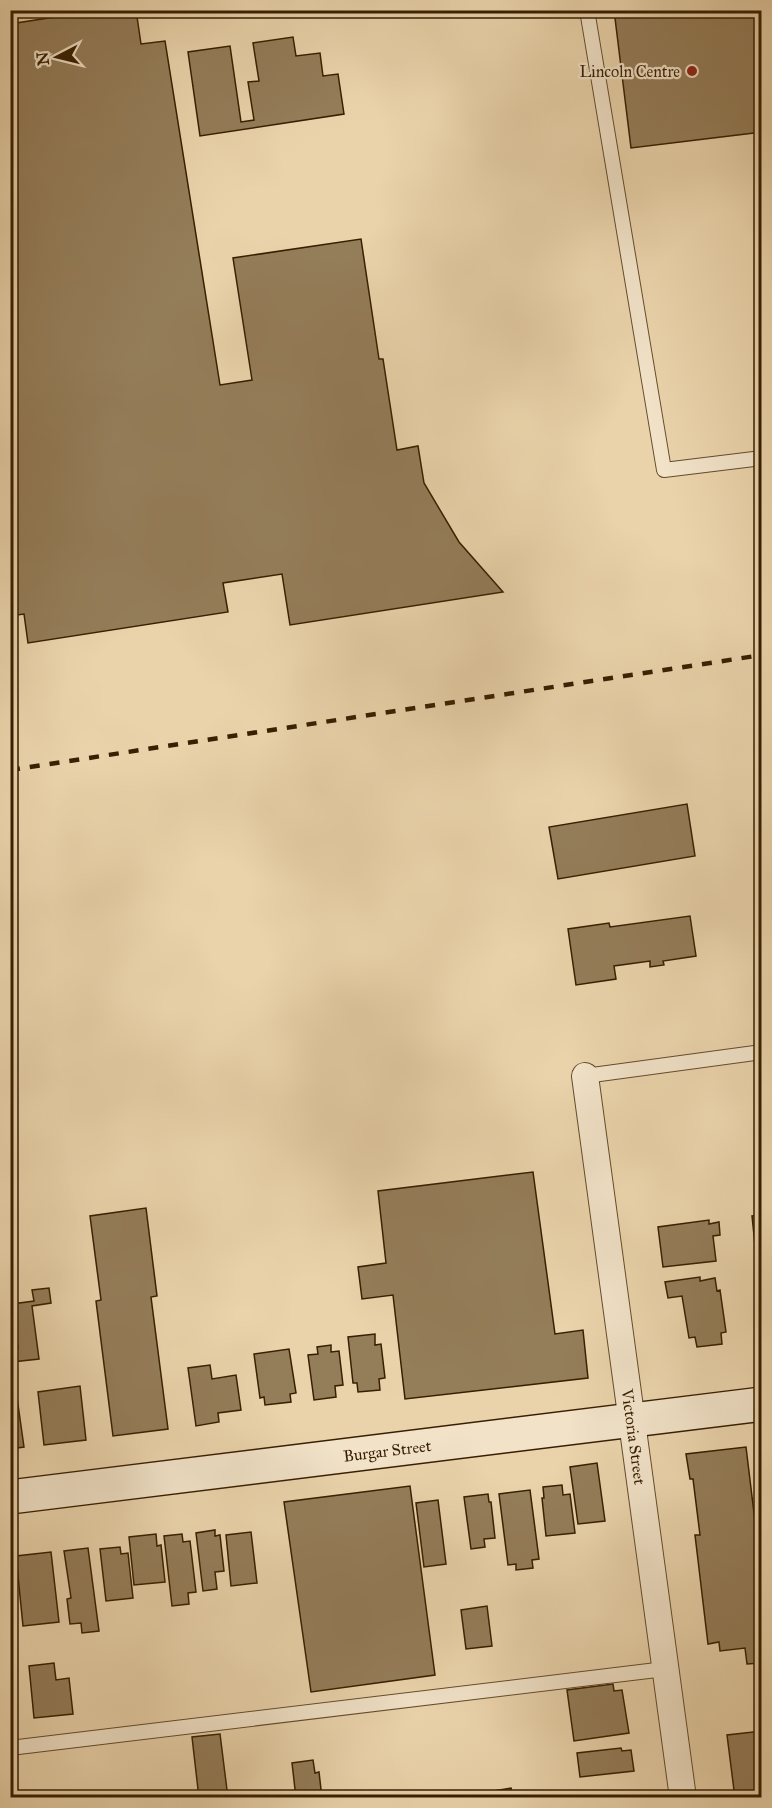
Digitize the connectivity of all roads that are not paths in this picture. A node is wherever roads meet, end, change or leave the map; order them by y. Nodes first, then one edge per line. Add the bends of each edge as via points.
1 (587, 10) edge
2 (762, 458) edge
3 (762, 1052) edge
4 (585, 1076) joint
5 (762, 1404) edge
6 (631, 1421) junction
7 (10, 1497) edge
8 (665, 1669) junction
9 (10, 1748) edge
10 (683, 1797) edge

1 - 2 lane via 664,470
3 - 4 lane
4 - 6 street, Victoria Street
5 - 6 street, Burgar Street
6 - 7 street, Burgar Street
6 - 8 street, Victoria Street
8 - 9 lane
8 - 10 street, Victoria Street

